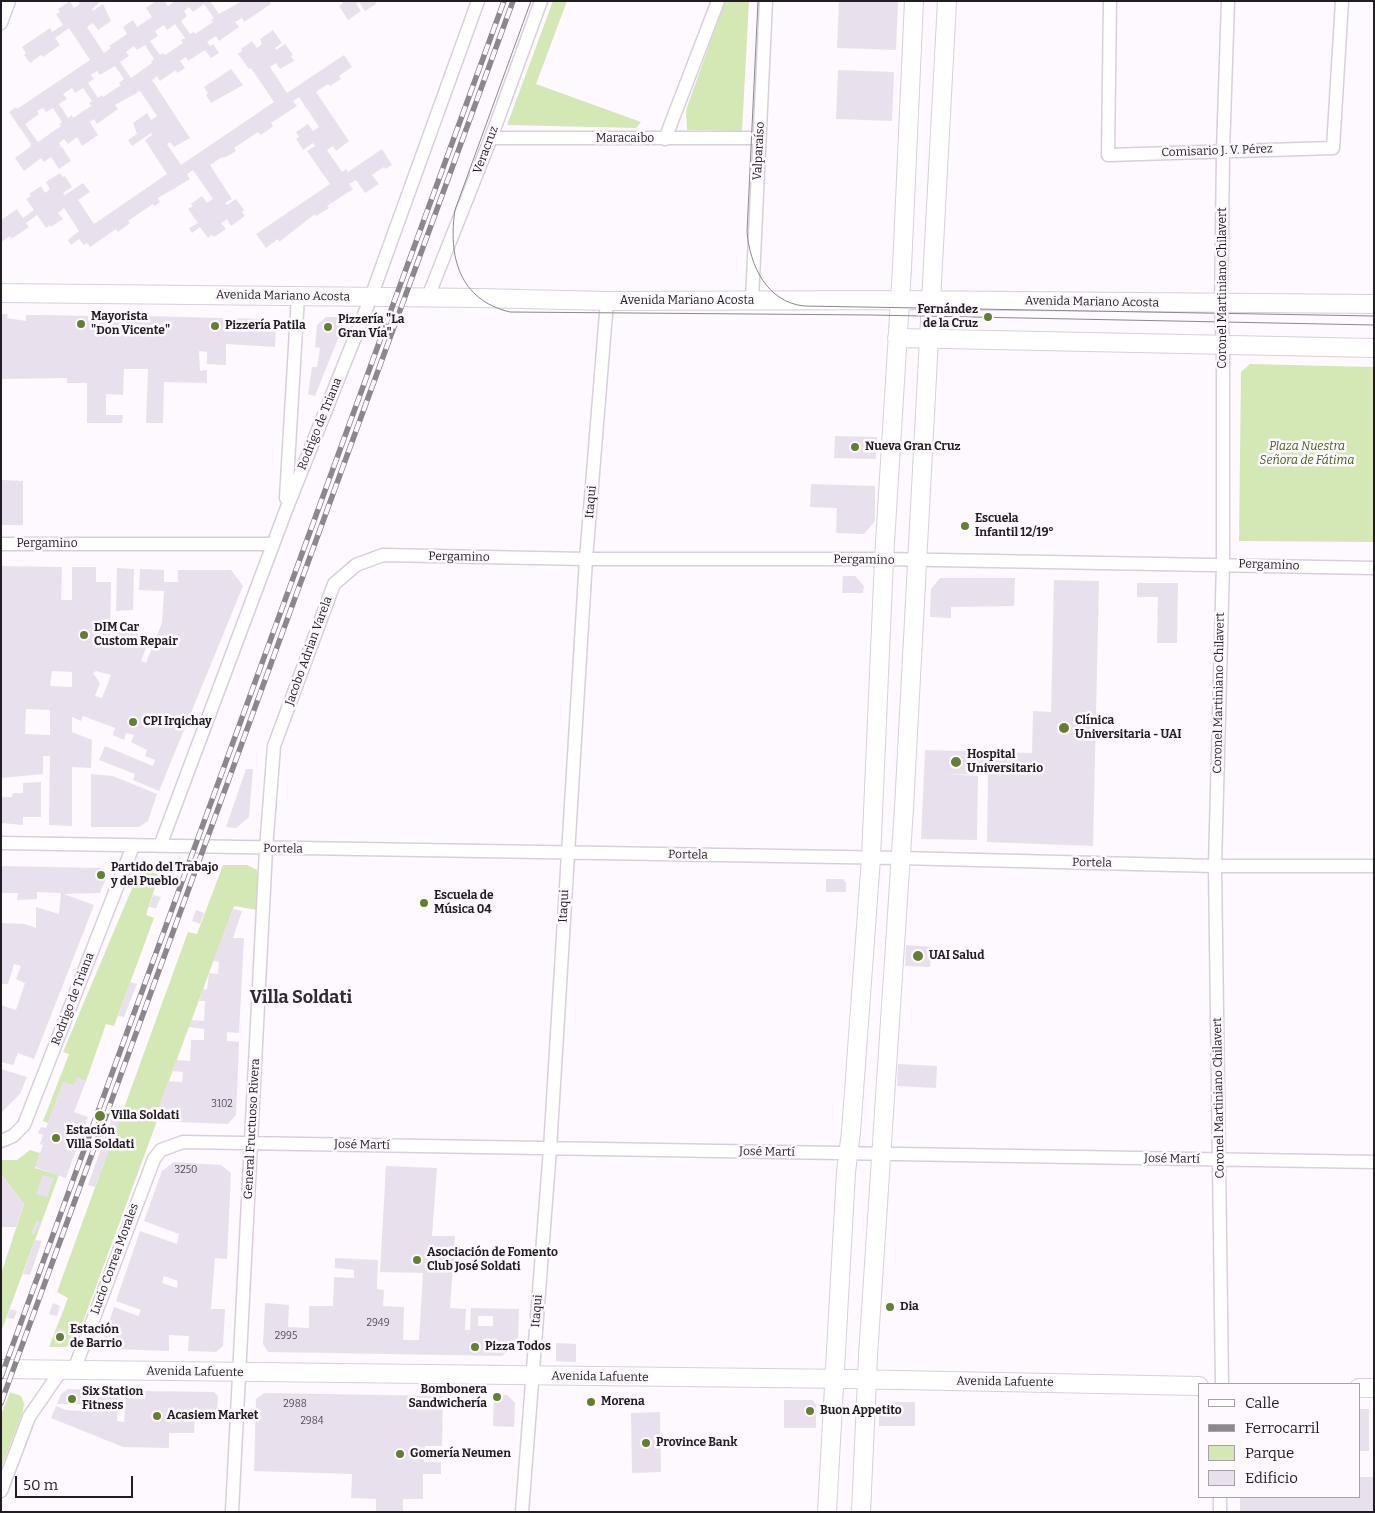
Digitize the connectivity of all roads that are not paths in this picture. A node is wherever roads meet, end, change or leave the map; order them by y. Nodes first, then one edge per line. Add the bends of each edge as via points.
1 (9, 1) edge
2 (478, 1) edge
3 (541, 1) edge
4 (718, 1) edge
5 (766, 1) edge
6 (914, 1) edge
7 (947, 1) edge
8 (1110, 1) edge
9 (1228, 1) edge
10 (1342, 1) edge
11 (1, 23) edge
12 (490, 138) junction
13 (759, 138) junction
14 (665, 139) junction
15 (1223, 151) junction
16 (1, 293) edge
17 (298, 296) junction
18 (371, 296) junction
19 (428, 297) junction
20 (752, 300) junction
21 (900, 300) junction
22 (930, 300) junction
23 (607, 301) junction
24 (1222, 303) junction
25 (1374, 304) edge
26 (897, 338) junction
27 (929, 339) junction
28 (1223, 344) junction
29 (1374, 348) edge
30 (286, 510) junction
31 (1, 544) edge
32 (273, 544) junction
33 (586, 559) junction
34 (884, 559) junction
35 (916, 561) junction
36 (356, 564) joint
37 (1223, 564) junction
38 (1374, 568) edge
39 (274, 746) joint
40 (1, 843) edge
41 (133, 846) junction
42 (160, 846) junction
43 (266, 849) junction
44 (568, 852) junction
45 (871, 858) junction
46 (900, 858) junction
47 (1215, 866) junction
48 (1374, 866) edge
49 (1, 1140) edge
50 (251, 1143) junction
51 (550, 1149) junction
52 (161, 1150) joint
53 (881, 1152) junction
54 (848, 1153) junction
55 (1220, 1161) junction
56 (1374, 1162) edge
57 (1, 1369) edge
58 (68, 1370) junction
59 (240, 1372) junction
60 (532, 1376) junction
61 (834, 1379) junction
62 (867, 1380) junction
63 (1222, 1383) edge
64 (1198, 1386) edge
65 (1360, 1388) edge
66 (1374, 1388) edge
67 (1, 1491) edge
68 (1220, 1498) edge
69 (232, 1512) edge
70 (522, 1512) edge
71 (827, 1512) edge
72 (861, 1512) edge
73 (1220, 1512) edge

1 - 11 street
2 - 18 street, Rodrigo de Triana
3 - 12 street, Veracruz
4 - 14 street
5 - 13 street, Valparaíso
6 - 21 main road
7 - 22 main road
8 - 15 street, Comisario J. V. Pérez via 1108,155
9 - 15 street, Coronel Martiniano Chilavert
10 - 15 street, Comisario J. V. Pérez via 1333,148
12 - 14 street, Maracaibo
12 - 19 street, Veracruz
13 - 14 street, Maracaibo
13 - 20 street, Valparaíso
15 - 24 street, Coronel Martiniano Chilavert
16 - 17 main road, Avenida Mariano Acosta
17 - 18 main road, Avenida Mariano Acosta
17 - 30 street
18 - 19 main road, Avenida Mariano Acosta
18 - 30 street, Rodrigo de Triana
19 - 23 main road, Avenida Mariano Acosta
20 - 21 main road, Avenida Mariano Acosta
20 - 23 main road, Avenida Mariano Acosta
21 - 22 main road, Avenida Mariano Acosta
21 - 26 main road
22 - 24 main road, Avenida Mariano Acosta
22 - 27 main road
23 - 33 street, Itaqui
24 - 25 main road, Avenida Mariano Acosta
24 - 28 street, Coronel Martiniano Chilavert
26 - 27 main road
26 - 34 main road
27 - 28 main road
27 - 35 main road
28 - 29 main road
28 - 37 street, Coronel Martiniano Chilavert
30 - 32 street, Rodrigo de Triana
31 - 32 street, Pergamino
32 - 42 street, Rodrigo de Triana
33 - 34 street, Pergamino
33 - 36 street, Pergamino via 383,555
33 - 44 street, Itaqui
34 - 35 street, Pergamino
34 - 45 main road
35 - 37 street, Pergamino
35 - 46 main road
36 - 39 street, Jacobo Adrian Varela via 334,584
37 - 38 street, Pergamino
37 - 47 street, Coronel Martiniano Chilavert
39 - 43 street, General Fructuoso Rivera
40 - 41 street, Portela
41 - 42 street, Portela
41 - 49 street, Rodrigo de Triana via 24,1125 13,1136
42 - 43 street, Portela
43 - 44 street, Portela
43 - 50 street, General Fructuoso Rivera
44 - 45 street, Portela
44 - 51 street, Itaqui
45 - 46 street, Portela
45 - 54 main road
46 - 47 street, Portela
46 - 53 main road
47 - 48 street, Portela
47 - 55 street, Coronel Martiniano Chilavert
50 - 51 street, José Martí
50 - 52 street, José Martí via 183,1142
50 - 59 street, General Fructuoso Rivera
51 - 54 street, José Martí
51 - 60 street, Itaqui
52 - 58 street, Lucio Correa Morales via 148,1171
53 - 54 street, José Martí
53 - 55 street, José Martí
53 - 62 main road
54 - 61 main road
55 - 56 street, José Martí
55 - 63 street, Coronel Martiniano Chilavert
57 - 58 main road, Avenida Lafuente
58 - 59 main road, Avenida Lafuente
58 - 67 street, Lucio Correa Morales via 29,1417
59 - 60 main road, Avenida Lafuente
59 - 69 street, General Fructuoso Rivera
60 - 61 main road, Avenida Lafuente
60 - 70 street, Itaqui
61 - 62 main road, Avenida Lafuente
61 - 71 main road
62 - 64 main road, Avenida Lafuente
62 - 72 main road
65 - 66 main road
68 - 73 street

